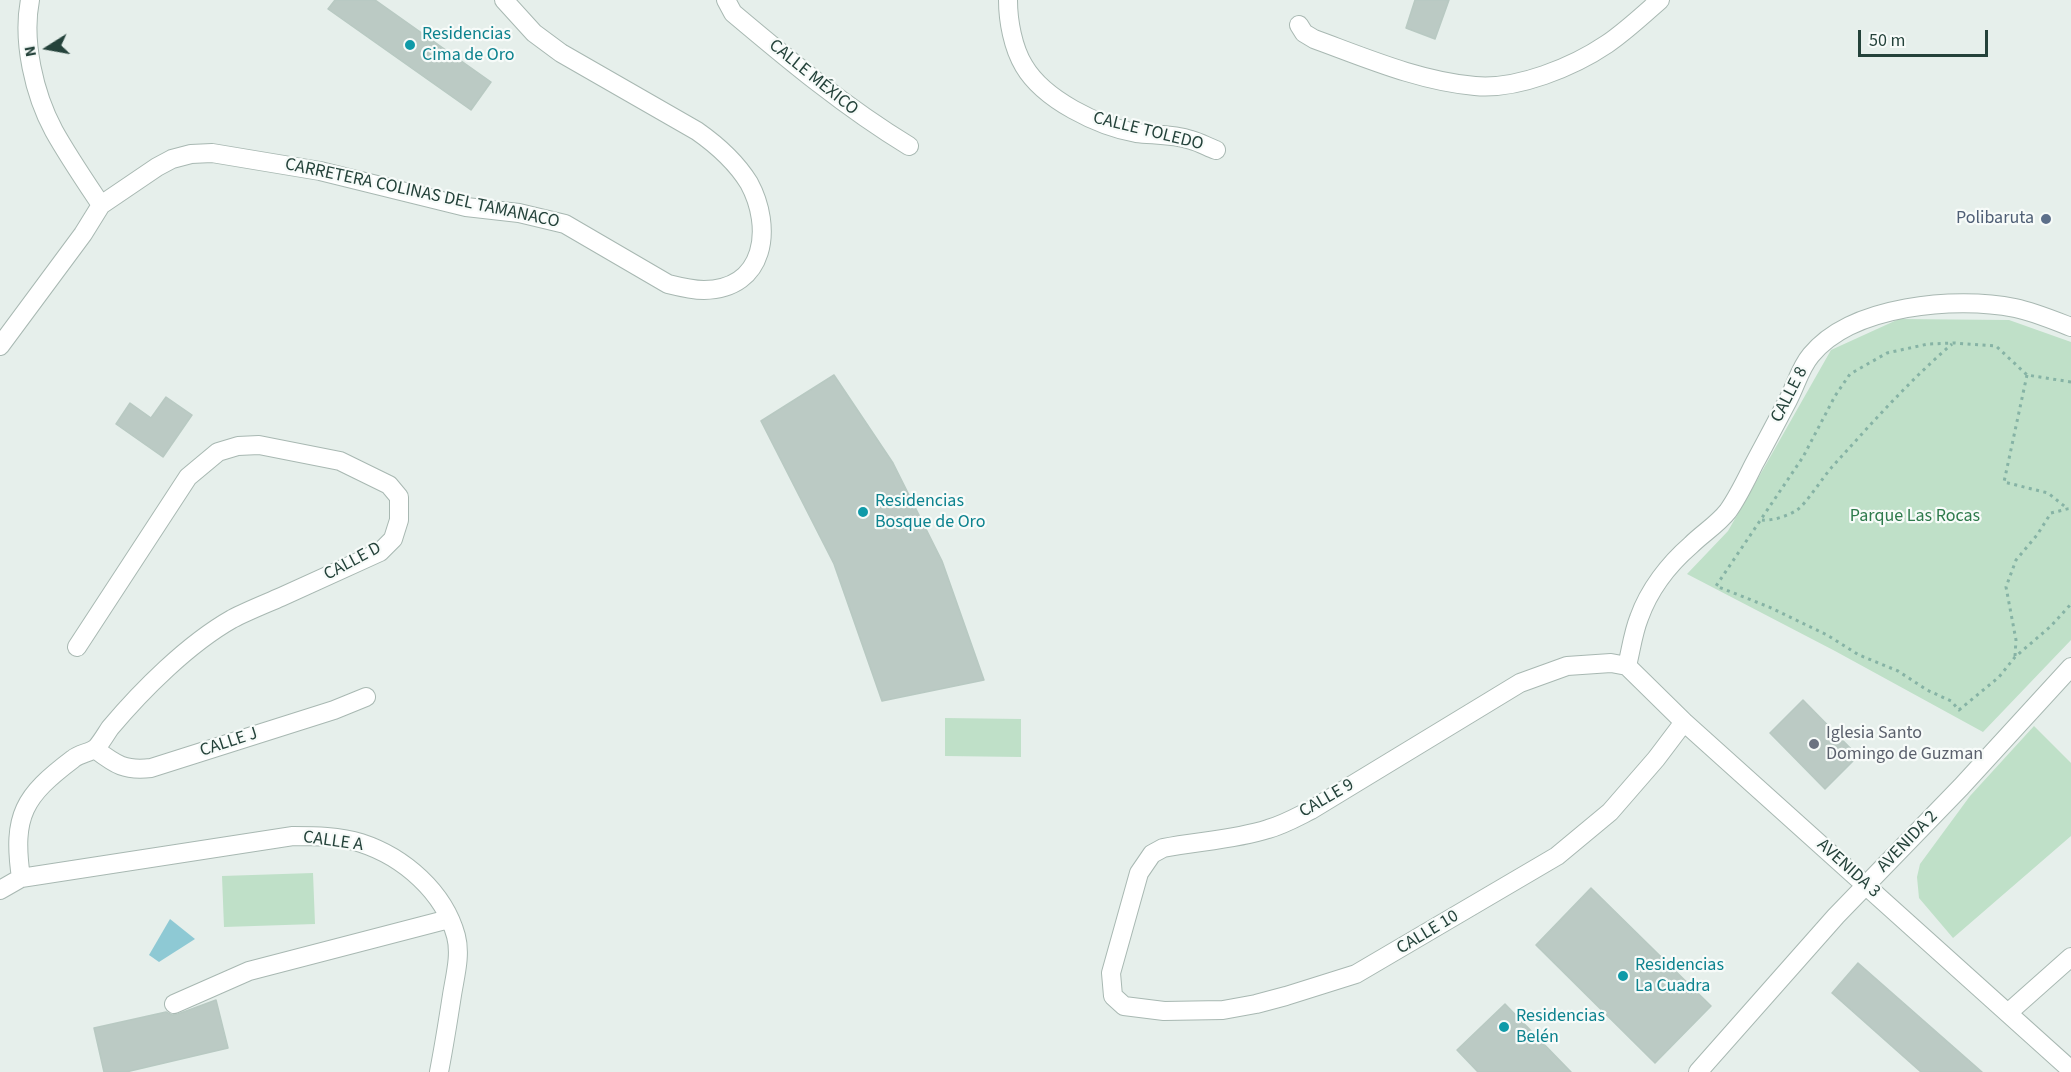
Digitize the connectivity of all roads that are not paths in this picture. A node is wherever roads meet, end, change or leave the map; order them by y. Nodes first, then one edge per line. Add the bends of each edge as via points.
1 (30, 0) edge
2 (504, 0) edge
3 (524, 0) edge
4 (726, 0) edge
5 (1008, 0) edge
6 (1660, 0) edge
7 (521, 20) junction
8 (1299, 25) dead end
9 (909, 146) dead end
10 (1216, 150) dead end
11 (101, 205) junction
12 (2071, 327) edge
13 (0, 346) edge
14 (77, 647) dead end
15 (1627, 666) junction
16 (2071, 667) edge
17 (366, 697) dead end
18 (1684, 722) junction
19 (95, 749) junction
20 (21, 878) junction
21 (1866, 885) junction
22 (0, 890) edge
23 (449, 919) junction
24 (2071, 957) edge
25 (1113, 996) joint
26 (174, 1004) dead end
27 (2009, 1012) junction
28 (2066, 1069) edge
29 (439, 1072) edge
30 (1698, 1072) edge

1 - 11 street via 28,36 43,106 54,131
2 - 7 street, CARRETERA COLINAS DEL TAMANACO
3 - 7 street
4 - 9 street, CALLE MÉXICO via 733,13 824,88 868,122
5 - 10 street, CALLE TOLEDO via 1011,29 1023,65 1052,94 1085,117 1135,132 1190,139
6 - 8 street via 1607,44 1561,68 1519,83 1476,87 1416,75 1314,39
7 - 11 street, CARRETERA COLINAS DEL TAMANACO via 561,53 697,131 741,171 757,201 762,233 756,264 745,275 733,283 705,290 668,284 565,224 519,213 466,207 320,171 212,153 172,159
11 - 13 street, CARRETERA COLINAS DEL TAMANACO
12 - 15 street, CALLE 8 via 2016,308 1952,303 1888,313 1865,320 1827,341 1811,355 1798,376 1727,512 1657,582 1639,618
14 - 19 street, CALLE D via 188,477 218,452 259,445 340,461 389,485 399,497 399,520 393,539 380,552 231,620 162,674
15 - 18 street, AVENIDA 3
15 - 25 street, CALLE 9 via 1567,666 1540,674 1499,694 1291,820 1269,829 1162,848 1152,854 1139,873 1111,973
16 - 21 street, AVENIDA 2
17 - 19 street, CALLE J via 151,768 133,770 114,764
18 - 21 street, AVENIDA 3
18 - 25 street, CALLE 10 via 1610,812 1566,850 1356,974 1223,1010 1164,1011 1124,1006
19 - 20 street, CALLE D via 77,756 30,798 18,830
20 - 22 street, CALLE A
20 - 23 street, CALLE A via 293,836 316,836 360,843 397,860 426,884
21 - 27 street, AVENIDA 3
21 - 30 street, AVENIDA 2
23 - 26 street via 249,971
23 - 29 street, CALLE A via 458,960
24 - 27 street
27 - 28 street, AVENIDA 3

